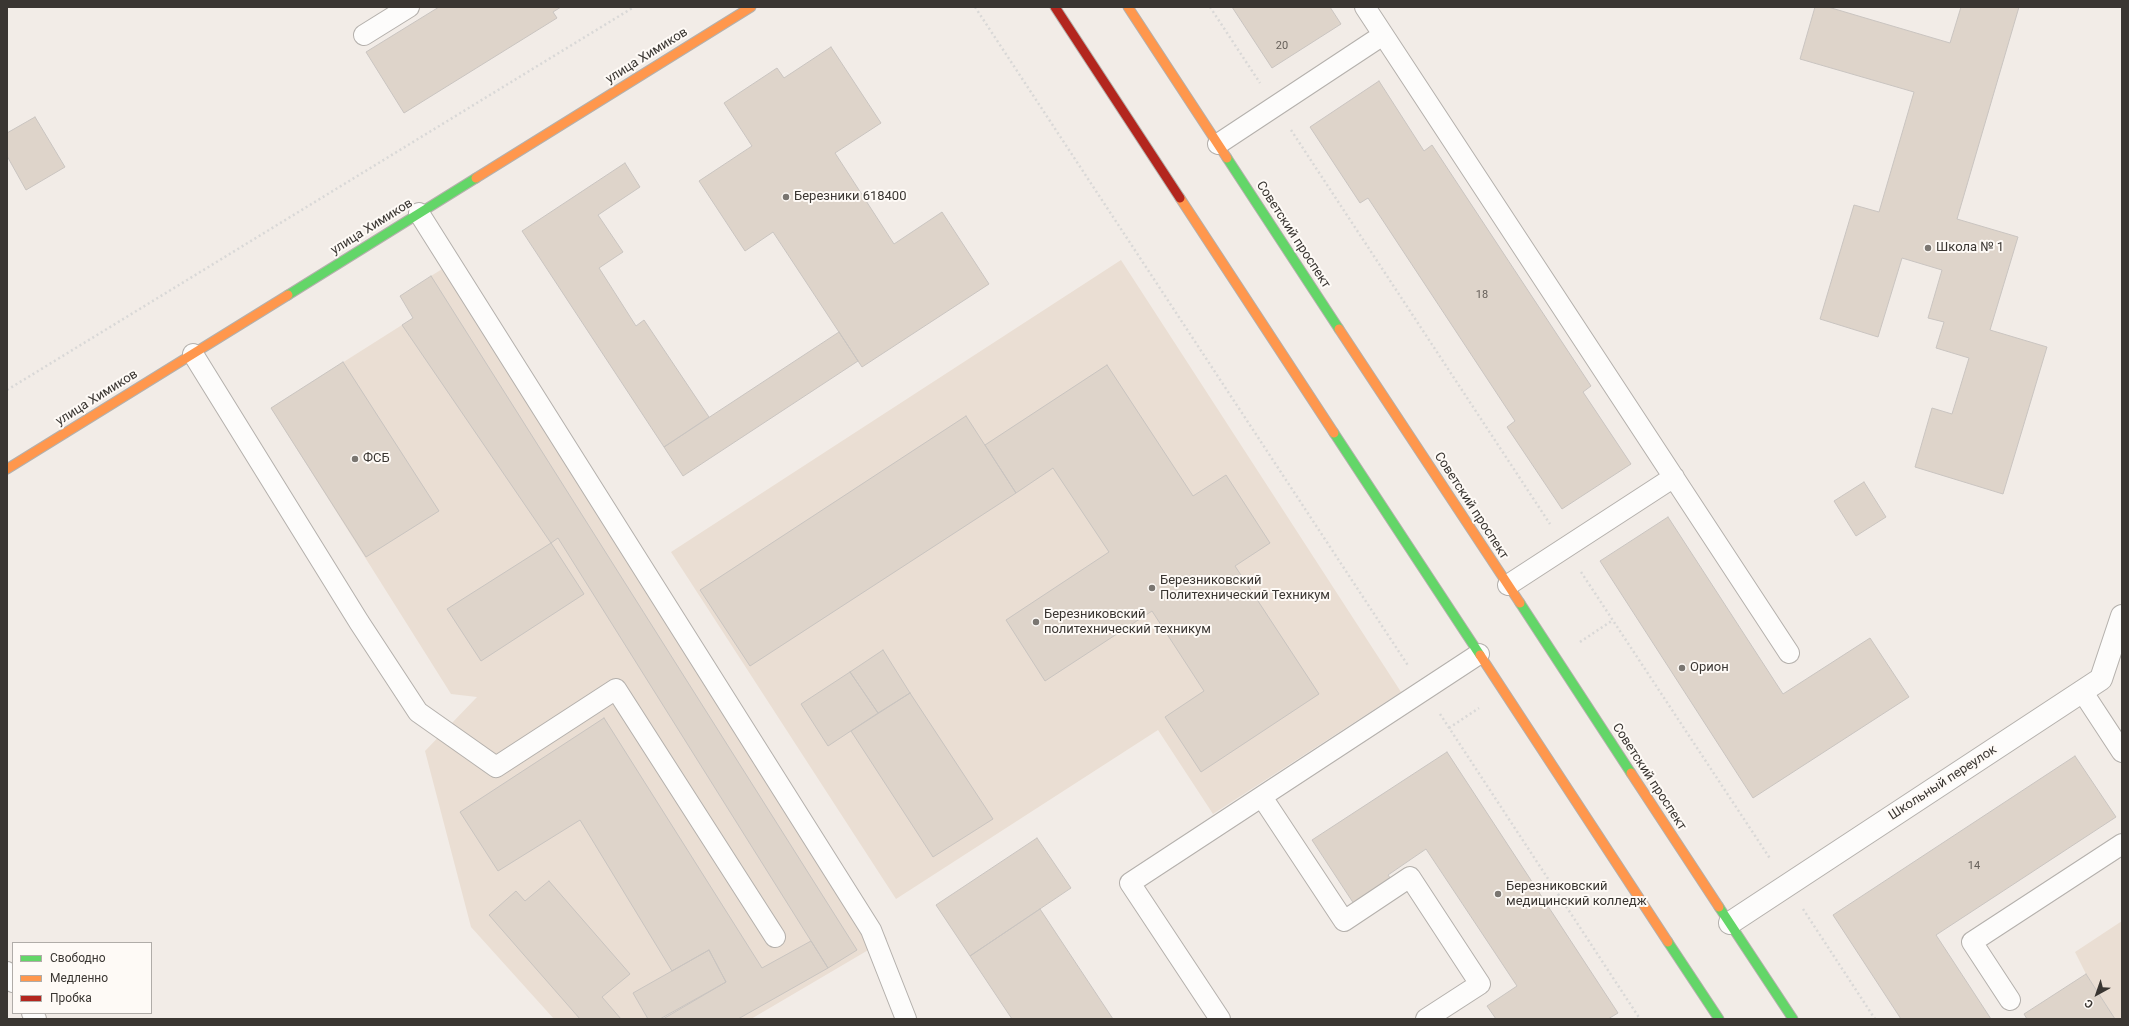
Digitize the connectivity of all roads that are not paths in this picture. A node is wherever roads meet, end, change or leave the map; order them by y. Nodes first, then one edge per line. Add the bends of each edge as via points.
1 (409, 7) edge
2 (751, 7) edge
3 (1055, 7) edge
4 (1128, 7) edge
5 (1365, 7) edge
6 (364, 35) dead end
7 (1383, 35) junction
8 (1218, 144) junction
9 (419, 213) junction
10 (193, 354) junction
11 (7, 469) edge
12 (1674, 477) junction
13 (1508, 585) junction
14 (2122, 616) edge
15 (1480, 654) junction
16 (1790, 654) dead end
17 (2082, 692) junction
18 (2122, 752) edge
19 (1262, 797) junction
20 (2122, 844) edge
21 (1730, 923) junction
22 (775, 937) dead end
23 (2010, 1000) dead end
24 (906, 1019) edge
25 (1220, 1019) edge
26 (1426, 1019) edge
27 (1719, 1019) edge
28 (1793, 1019) edge

1 - 6 lane
2 - 9 main road, улица Химиков
3 - 15 main road
4 - 8 main road, Советский проспект
5 - 7 lane
7 - 8 lane
7 - 12 lane
8 - 13 main road, Советский проспект
9 - 10 main road, улица Химиков
9 - 24 lane via 871,930
10 - 11 main road, улица Химиков
10 - 22 lane via 359,622 418,712 496,767 616,689
12 - 13 lane
12 - 16 lane
13 - 21 main road, Советский проспект
14 - 17 street, Школьный переулок via 2101,679
15 - 19 lane
15 - 27 main road
17 - 18 lane
17 - 21 street, Школьный переулок
19 - 25 lane via 1130,884
19 - 26 lane via 1344,920 1410,877 1480,984
20 - 23 lane via 1972,942
21 - 28 main road, Советский проспект

